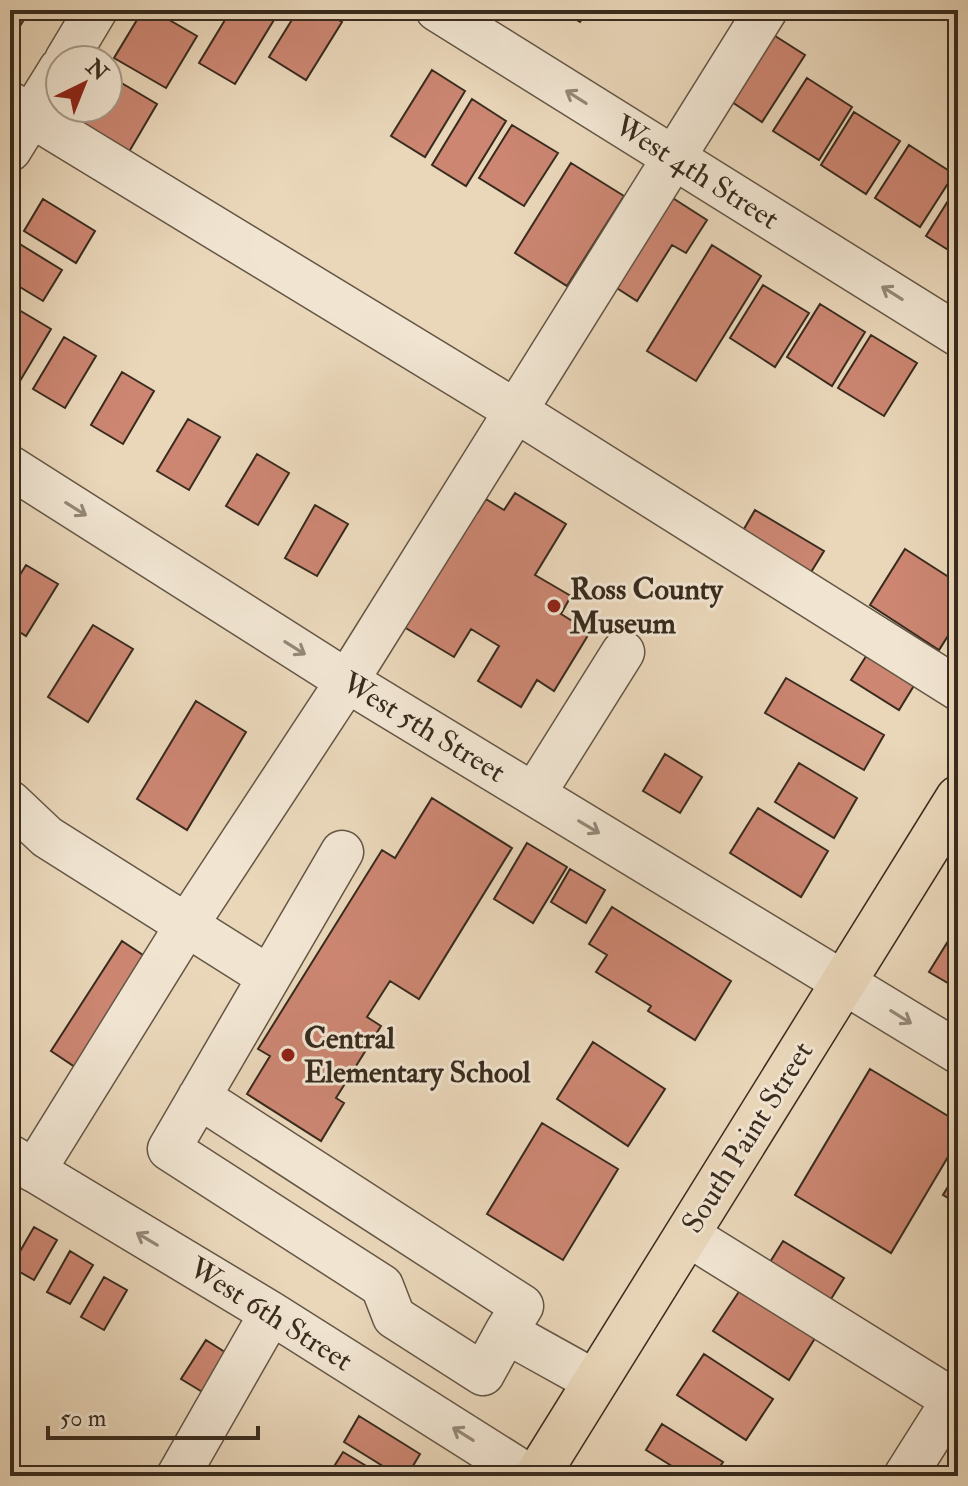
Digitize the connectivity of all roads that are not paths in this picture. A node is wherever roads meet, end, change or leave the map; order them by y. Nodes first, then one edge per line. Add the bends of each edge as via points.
1 (96, 10) edge
2 (437, 10) edge
3 (766, 10) edge
4 (76, 44) edge
5 (44, 89) edge
6 (17, 123) edge
7 (674, 158) junction
8 (958, 335) edge
9 (516, 411) junction
10 (10, 467) edge
11 (623, 652) dead end
12 (347, 681) junction
13 (958, 689) edge
14 (534, 794) junction
15 (958, 798) edge
16 (10, 802) edge
17 (342, 852) dead end
18 (186, 926) junction
19 (269, 977) junction
20 (843, 981) junction
21 (958, 1052) edge
22 (199, 1097) junction
23 (22, 1164) edge
24 (688, 1235) junction
25 (271, 1313) junction
26 (506, 1332) junction
27 (596, 1382) junction
28 (955, 1401) edge
29 (178, 1476) edge
30 (529, 1476) edge
31 (537, 1476) edge
32 (905, 1476) edge

1 - 4 street
7 -> 2 street, West 4th Street
3 - 7 street
5 - 6 street
6 - 9 street
8 -> 7 street, West 4th Street
7 - 9 street
9 - 12 street
9 - 13 street
10 -> 12 street, West 5th Street
11 - 14 street
12 - 14 street, West 5th Street
12 - 18 street
14 -> 20 street, West 5th Street
15 - 20 main road, South Paint Street
16 - 18 street via 47,837
17 - 19 street
18 - 19 street
18 - 23 street
19 - 22 street
20 -> 21 street, West 5th Street
20 - 24 main road, South Paint Street
22 - 26 street via 522,1306
22 - 26 street via 169,1149 382,1286 394,1317 483,1374
25 -> 23 street, West 6th Street
24 - 27 main road, South Paint Street
24 - 28 street
25 - 29 street
30 -> 25 street, West 6th Street
26 - 27 street
27 - 31 main road, South Paint Street
28 - 32 street

